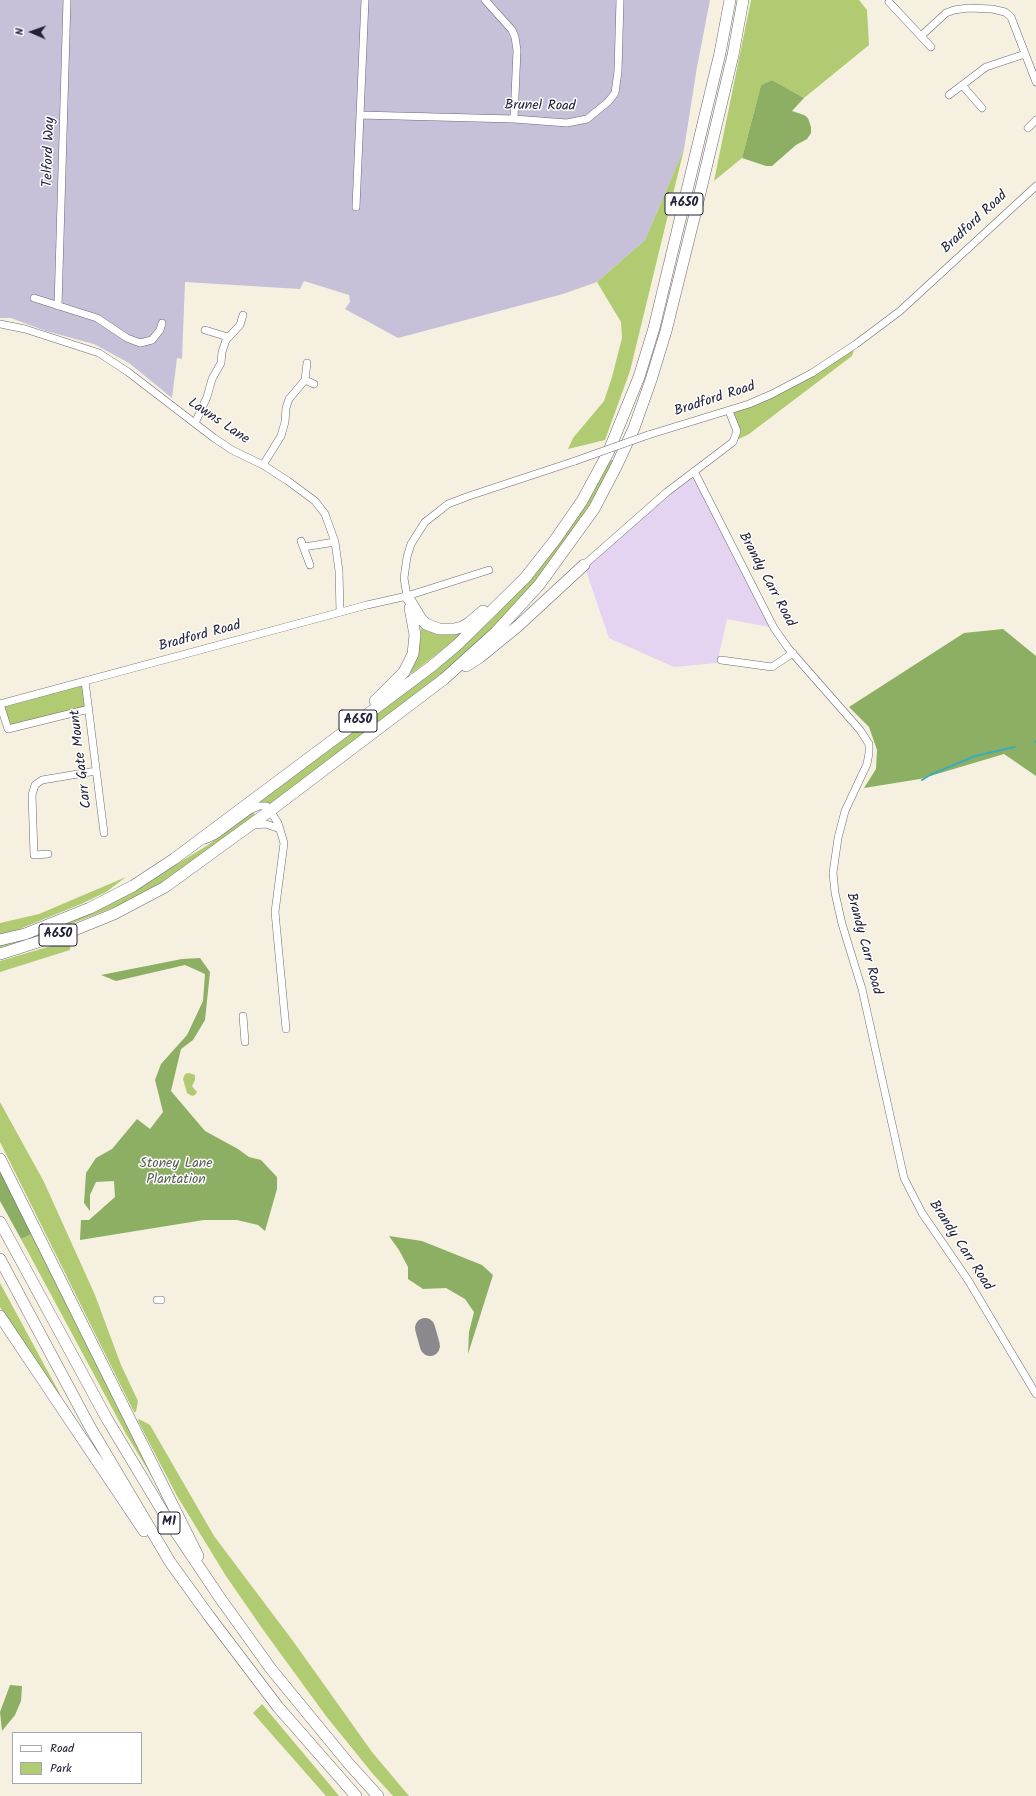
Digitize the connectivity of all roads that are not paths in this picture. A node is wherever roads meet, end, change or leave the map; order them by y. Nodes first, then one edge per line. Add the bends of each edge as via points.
1 (67, 0) edge
2 (365, 0) edge
3 (485, 0) edge
4 (620, 0) edge
5 (730, 0) edge
6 (743, 0) edge
7 (890, 2) dead end
8 (921, 36) junction
9 (931, 47) dead end
10 (1025, 54) junction
11 (1036, 82) edge
12 (962, 85) junction
13 (949, 95) dead end
14 (982, 108) dead end
15 (360, 114) junction
16 (514, 119) junction
17 (1036, 120) edge
18 (1028, 128) dead end
19 (1036, 186) edge
20 (356, 207) dead end
21 (34, 298) dead end
22 (58, 306) junction
23 (243, 315) dead end
24 (162, 323) dead end
25 (0, 324) edge
26 (205, 330) dead end
27 (228, 337) junction
28 (307, 363) dead end
29 (306, 380) junction
30 (314, 384) dead end
31 (729, 411) junction
32 (195, 423) junction
33 (263, 465) junction
34 (694, 471) junction
35 (582, 501) junction
36 (335, 542) junction
37 (310, 565) dead end
38 (584, 565) joint
39 (490, 570) dead end
40 (407, 596) junction
41 (340, 612) junction
42 (792, 653) junction
43 (720, 660) dead end
44 (444, 680) junction
45 (85, 681) junction
46 (0, 704) edge
47 (89, 709) junction
48 (359, 720) junction
49 (96, 771) junction
50 (270, 810) junction
51 (250, 826) junction
52 (280, 829) junction
53 (104, 833) dead end
54 (197, 843) junction
55 (48, 854) dead end
56 (0, 940) edge
57 (0, 954) edge
58 (243, 1016) dead end
59 (286, 1029) dead end
60 (245, 1042) dead end
61 (0, 1159) edge
62 (0, 1222) edge
63 (0, 1259) edge
64 (0, 1316) edge
65 (1036, 1394) edge
66 (170, 1562) junction
67 (220, 1598) junction
68 (356, 1796) edge
69 (378, 1796) edge

1 - 22 street, Telford Way
2 - 15 street
3 - 16 street via 512,30 514,37 517,50
4 - 16 street, Brunel Road via 617,76 615,92 608,102 587,119 575,122
5 - 35 highway, A650 via 720,53 654,328 629,406 608,453
6 - 44 highway, A650 via 734,55 666,331 634,428 594,509 544,579 496,632
7 - 8 street
8 - 9 street
8 - 10 street via 946,13 968,8 992,9 1005,12 1011,17
10 - 11 street
10 - 12 street via 986,67
12 - 13 street
12 - 14 street
15 - 16 street, Brunel Road
15 - 20 street
17 - 18 street
19 - 31 street, Bradford Road via 900,311 856,344 812,374
21 - 22 street
22 - 24 street via 97,318 127,338 140,343 152,340
23 - 27 street via 240,325
25 - 32 street, Lawns Lane via 25,329 99,353
26 - 27 street
27 - 32 street via 221,363
28 - 29 street
29 - 30 street
29 - 33 street via 289,399 284,430
31 - 34 street via 736,426 733,442
31 - 40 street, Bradford Road, bridge via 448,504 425,522 411,544 404,578
32 - 33 street, Lawns Lane via 232,450
33 - 36 street, Lawns Lane via 314,501 325,514
34 - 38 street
34 - 42 street, Brandy Carr Road via 774,628
35 - 40 highway via 505,590 469,623 454,629 432,627 421,619
35 - 48 highway, A650 via 525,578 485,619 432,666
36 - 37 street via 303,544
36 - 41 street, Lawns Lane
38 - 44 highway via 518,626 480,657
39 - 40 street, Bradford Road
40 - 41 street, Bradford Road
40 - 48 highway via 415,635 413,654 394,684
41 - 45 street, Bradford Road
42 - 43 street via 772,667
42 - 65 street, Brandy Carr Road via 860,730 869,744 867,764 845,811 838,838 834,880 842,924 862,989 904,1178 922,1213 968,1280
44 - 50 highway, A650
45 - 46 street, Bradford Road
45 - 47 street, Carr Gate Mount
46 - 47 street via 8,729
47 - 49 street, Carr Gate Mount
48 - 54 highway, A650
49 - 53 street, Carr Gate Mount
49 - 55 street via 42,780 35,786 32,795 34,855
50 - 51 highway, A650
50 - 52 street
50 - 54 street via 267,806 259,806 250,810 216,835
51 - 52 street via 266,824
51 - 57 highway, A650 via 140,902 72,931
52 - 59 street via 284,843 275,912
54 - 56 highway, A650 via 133,886 90,908 25,934
58 - 60 street
61 - 67 highway
62 - 67 highway, M1 via 111,1425 168,1522
63 - 66 highway, M1 via 90,1427
64 - 66 highway via 142,1528
66 - 68 highway, M1 via 278,1707
67 - 69 highway, M1 via 271,1669

